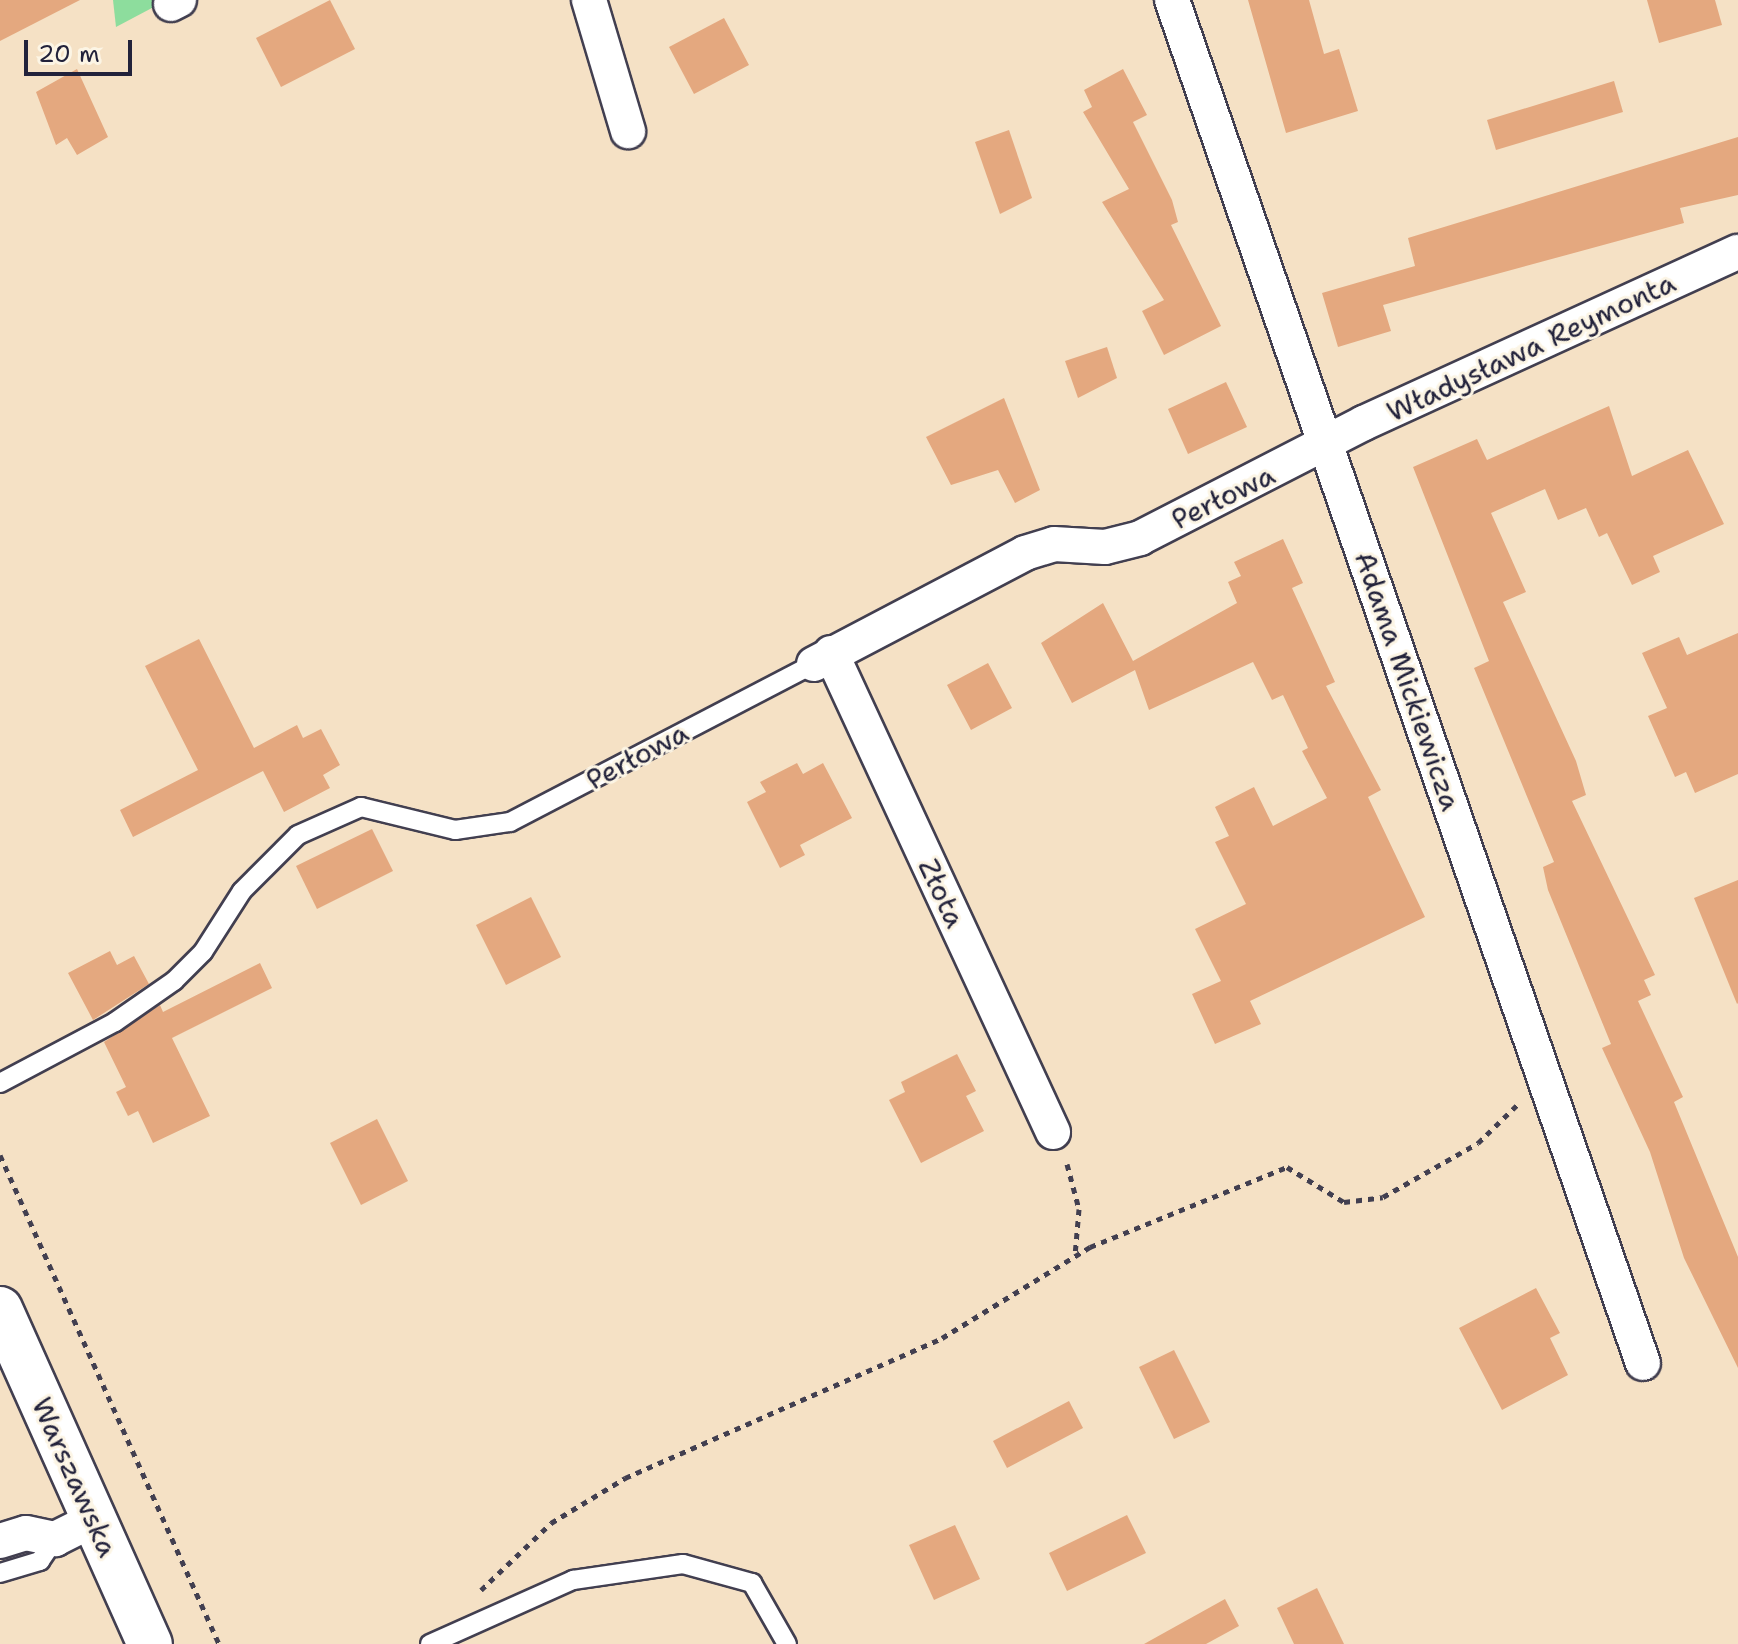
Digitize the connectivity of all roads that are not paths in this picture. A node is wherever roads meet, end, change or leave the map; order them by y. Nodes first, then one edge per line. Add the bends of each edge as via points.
1 (589, 0) edge
2 (1172, 0) edge
3 (628, 131) dead end
4 (1738, 252) edge
5 (1326, 444) junction
6 (823, 659) junction
7 (0, 1083) edge
8 (1053, 1132) road end
9 (0, 1309) edge
10 (1643, 1363) dead end
11 (95, 1519) junction
12 (55, 1539) junction
13 (0, 1541) edge
14 (0, 1573) edge
15 (150, 1644) edge
16 (430, 1644) edge
17 (787, 1644) edge

1 - 3 street
2 - 5 street, Adama Mickiewicza
4 - 5 street, Władysława Reymonta
5 - 6 street, Perłowa via 1140,538 1105,547 1054,544 1025,553
5 - 10 street, Adama Mickiewicza
6 - 7 lane, Perłowa via 510,822 455,830 361,807 298,835 242,891 203,952 174,981 115,1022
6 - 8 street, Złota
9 - 11 main road, Warszawska
11 - 12 street
11 - 15 main road, Warszawska
12 - 13 street via 26,1533
12 - 14 lane via 40,1561
16 - 17 lane via 573,1580 683,1564 752,1583

